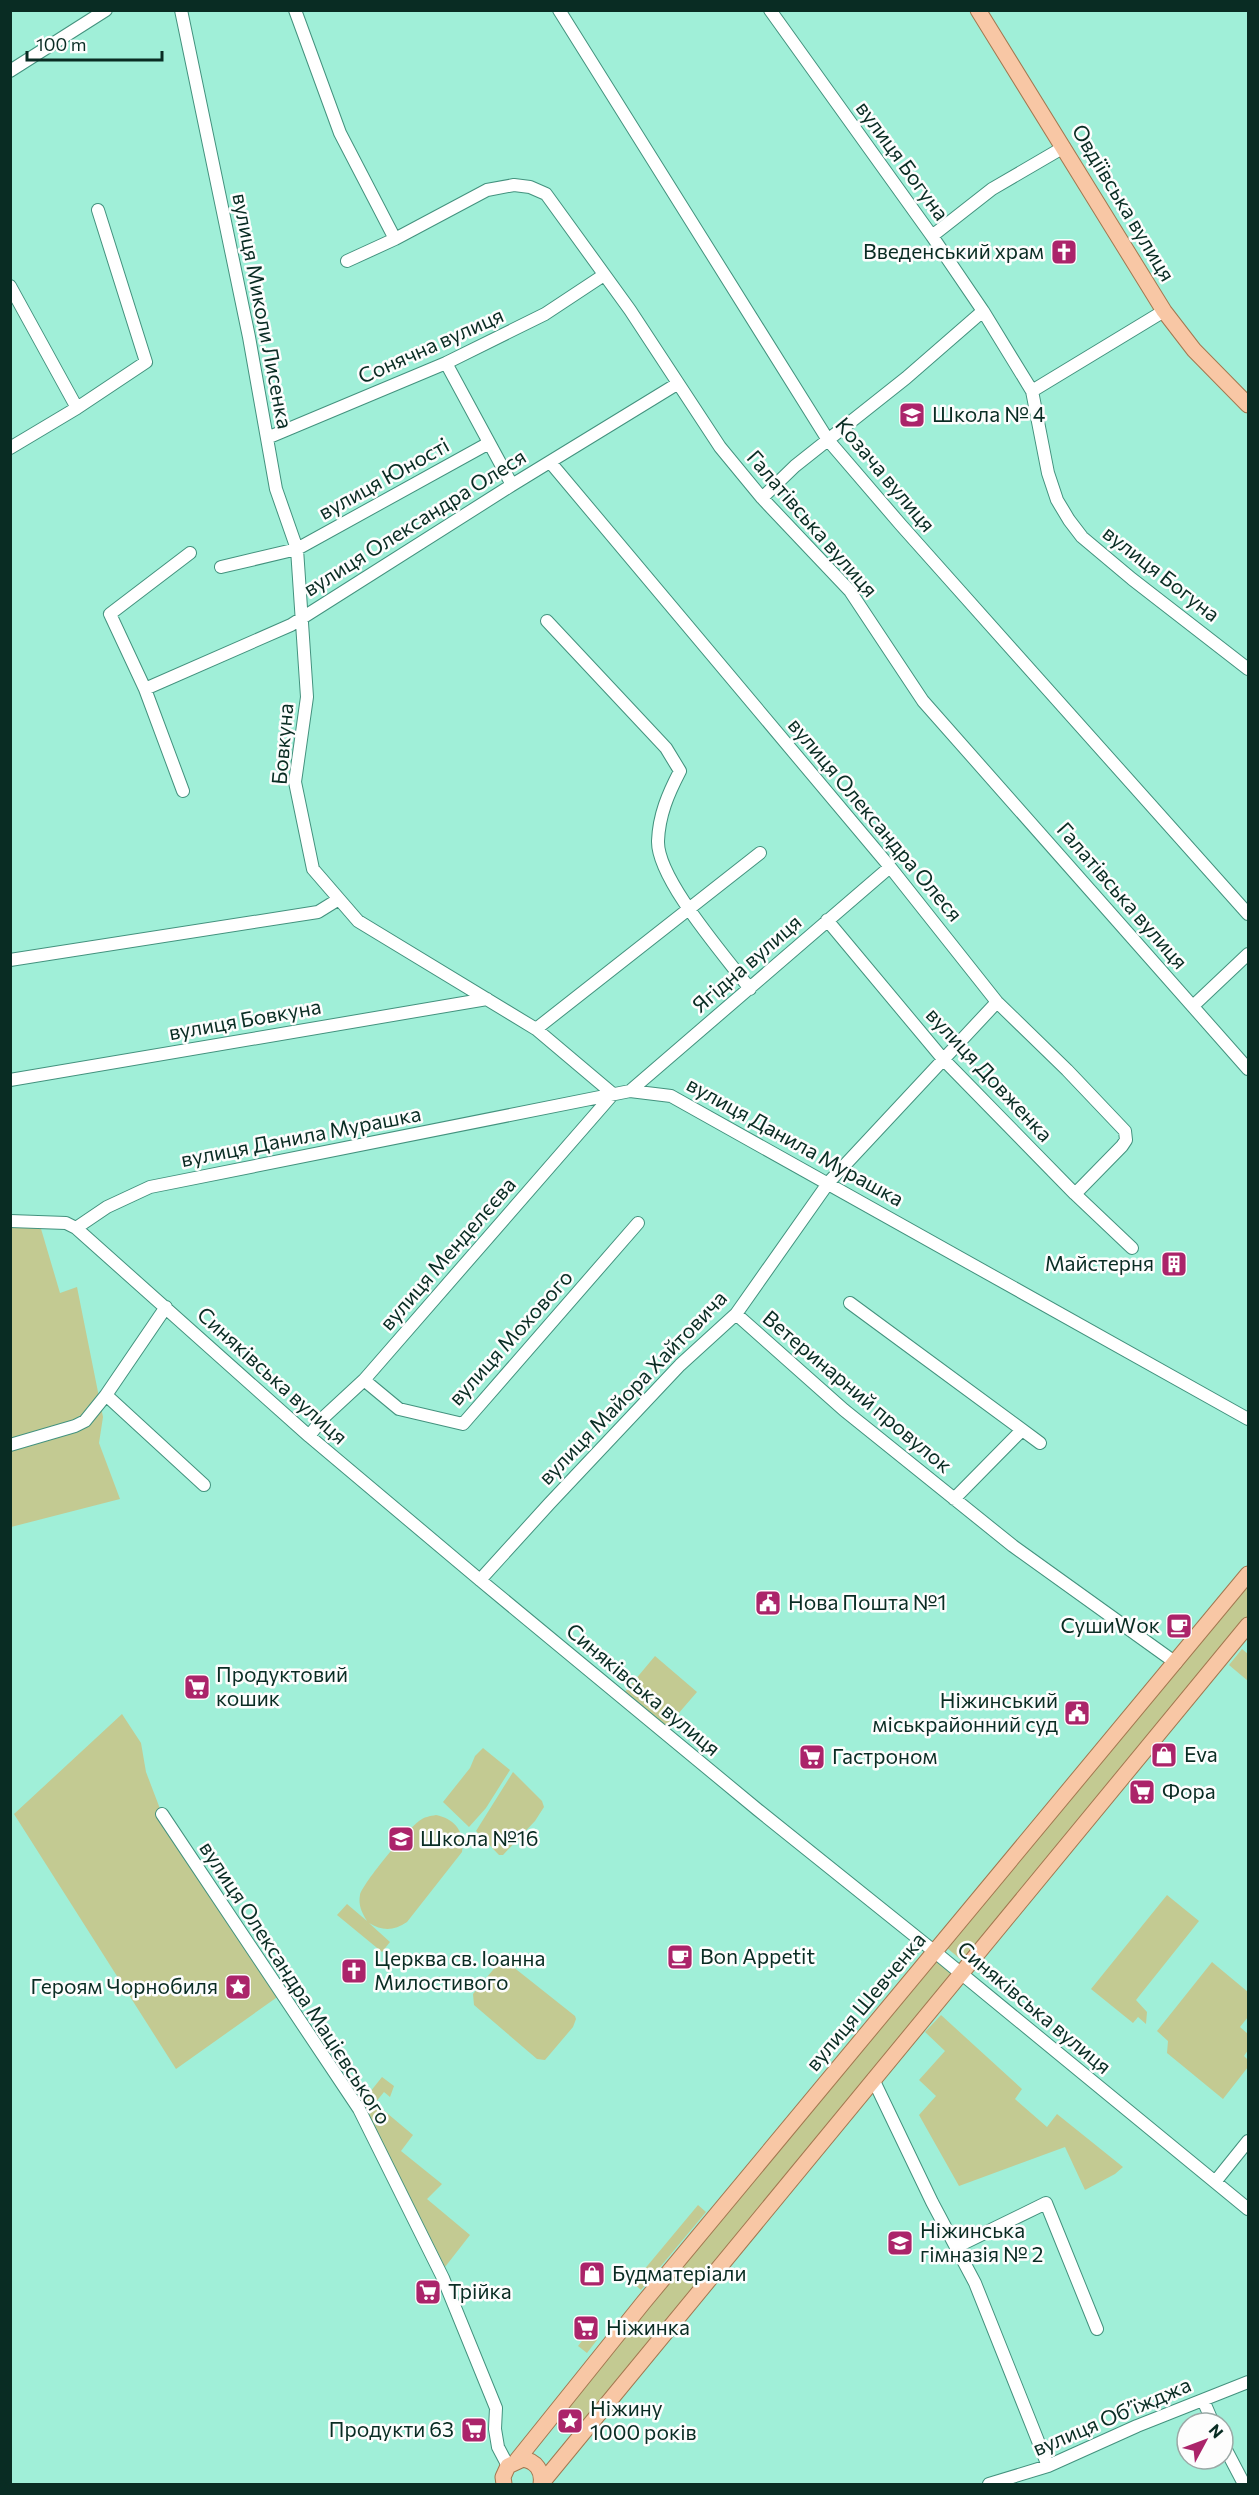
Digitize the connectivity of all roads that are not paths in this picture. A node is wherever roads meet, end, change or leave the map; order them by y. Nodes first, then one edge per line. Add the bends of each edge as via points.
1 (106, 10) edge
2 (181, 10) edge
3 (294, 10) edge
4 (559, 10) edge
5 (770, 10) edge
6 (978, 10) edge
7 (10, 71) edge
8 (1064, 147) junction
9 (98, 210) dead end
10 (932, 236) junction
11 (395, 239) junction
12 (347, 261) dead end
13 (604, 275) junction
14 (10, 286) edge
15 (983, 311) junction
16 (1164, 311) junction
17 (446, 363) junction
18 (677, 384) junction
19 (1032, 392) junction
20 (1248, 405) edge
21 (77, 408) junction
22 (267, 438) junction
23 (828, 440) junction
24 (489, 443) junction
25 (10, 448) edge
26 (550, 462) junction
27 (512, 485) junction
28 (762, 498) junction
29 (297, 549) junction
30 (190, 553) dead end
31 (221, 567) dead end
32 (301, 618) junction
33 (547, 621) dead end
34 (1248, 669) edge
35 (145, 689) junction
36 (183, 791) dead end
37 (760, 853) dead end
38 (890, 867) junction
39 (339, 899) junction
40 (690, 908) junction
41 (1248, 914) edge
42 (827, 920) junction
43 (1248, 954) edge
44 (10, 960) edge
45 (750, 989) junction
46 (487, 999) junction
47 (997, 1002) junction
48 (1193, 1006) junction
49 (536, 1029) junction
50 (943, 1059) junction
51 (1248, 1069) edge
52 (10, 1080) edge
53 (630, 1091) junction
54 (613, 1094) junction
55 (829, 1182) junction
56 (1075, 1194) junction
57 (10, 1221) edge
58 (638, 1223) dead end
59 (76, 1228) junction
60 (1132, 1248) dead end
61 (850, 1302) dead end
62 (166, 1307) junction
63 (736, 1314) junction
64 (364, 1380) junction
65 (106, 1395) junction
66 (1248, 1419) edge
67 (1021, 1431) junction
68 (309, 1436) junction
69 (1040, 1443) dead end
70 (10, 1445) edge
71 (204, 1485) dead end
72 (954, 1499) junction
73 (1248, 1574) edge
74 (480, 1580) junction
75 (1248, 1625) edge
76 (1176, 1663) junction
77 (162, 1814) dead end
78 (935, 1952) junction
79 (961, 1973) junction
80 (873, 2079) junction
81 (1248, 2141) edge
82 (1215, 2182) junction
83 (1248, 2209) edge
84 (956, 2247) junction
85 (1097, 2329) dead end
86 (1248, 2382) edge
87 (1203, 2400) junction
88 (1208, 2411) edge
89 (1048, 2466) junction
90 (1235, 2467) edge
91 (508, 2472) edge
92 (541, 2484) edge
93 (989, 2484) edge
94 (1244, 2484) edge

1 - 7 street
2 - 22 street, вулиця Миколи Лисенка
3 - 11 street via 340,133
4 - 23 street, Козача вулиця
5 - 10 street, вулиця Богуна
6 - 8 main road, Овдіївська вулиця
8 - 10 street via 992,189
8 - 16 main road, Овдіївська вулиця
9 - 21 street via 147,362
10 - 15 street, вулиця Богуна
11 - 12 street, Галатівська вулиця
11 - 13 street, Галатівська вулиця via 487,190 514,185 530,187 546,194
13 - 17 street, Сонячна вулиця via 545,314
13 - 18 street, Галатівська вулиця
14 - 21 street
15 - 19 street, вулиця Богуна
15 - 23 street
16 - 19 street
16 - 20 main road, Овдіївська вулиця via 1194,350
17 - 22 street, Сонячна вулиця
17 - 24 street
18 - 26 street, вулиця Олександра Олеся
18 - 28 street, Галатівська вулиця via 720,447
19 - 34 street, вулиця Богуна via 1048,473 1058,500 1082,537
21 - 25 street
22 - 29 street, вулиця Миколи Лисенка via 276,489
23 - 28 street
23 - 41 street, Козача вулиця
24 - 27 street
24 - 29 street, вулиця Юності
26 - 27 street, вулиця Олександра Олеся
26 - 38 street, вулиця Олександра Олеся
27 - 32 street, вулиця Олександра Олеся
28 - 48 street, Галатівська вулиця via 850,591 923,701
29 - 31 street, вулиця Юності
29 - 32 street, вулиця Миколи Лисенка
30 - 35 street via 110,614
32 - 35 street, вулиця Олександра Олеся
32 - 39 street, Бовкуна via 307,697 295,782 313,869
33 - 40 street via 666,748 680,771 664,802 658,843 663,866
35 - 36 street
37 - 40 street
38 - 42 street, Ягідна вулиця
38 - 47 street, вулиця Олександра Олеся
39 - 44 street via 318,912
39 - 46 street, Бовкуна via 358,921
40 - 45 street
40 - 49 street
42 - 45 street, Ягідна вулиця
42 - 50 street, вулиця Довженка
43 - 48 street
45 - 53 street, Ягідна вулиця
46 - 49 street, Бовкуна
46 - 52 street, вулиця Бовкуна
47 - 50 street, вулиця Майора Хайтовича
47 - 56 street, вулиця Олександра Олеся via 1125,1131 1122,1146
48 - 51 street, Галатівська вулиця
49 - 54 street, Бовкуна
50 - 55 street, вулиця Майора Хайтовича
50 - 56 street, вулиця Довженка
53 - 54 street, вулиця Данила Мурашка
53 - 55 street, вулиця Данила Мурашка via 671,1096
54 - 59 street, вулиця Данила Мурашка via 150,1187 107,1207
54 - 64 street, вулиця Менделєєва
55 - 63 street, вулиця Майора Хайтовича
55 - 66 street, вулиця Данила Мурашка
56 - 60 street, вулиця Довженка
57 - 59 street via 66,1223
58 - 64 street, вулиця Мохового via 463,1424 399,1409
59 - 62 street, Синяківська вулиця
61 - 67 street
62 - 65 street
62 - 68 street, Синяківська вулиця
63 - 72 street, Ветеринарний провулок via 844,1410
63 - 74 street, вулиця Майора Хайтовича via 680,1365
64 - 68 street, вулиця Менделєєва
65 - 70 street via 85,1421
65 - 71 street
67 - 69 street
67 - 72 street, Ветеринарний провулок
68 - 74 street, Синяківська вулиця
72 - 76 street, Ветеринарний провулок via 1068,1587
73 - 76 main road, вулиця Шевченка
74 - 78 street, Синяківська вулиця
75 - 79 main road
76 - 78 main road, вулиця Шевченка
77 - 91 street, вулиця Олександра Мацієвського via 359,2109 443,2278 495,2408 498,2441 509,2450
78 - 79 street, Синяківська вулиця
78 - 91 main road, вулиця Шевченка
79 - 80 main road
79 - 82 street, Синяківська вулиця
80 - 84 street
80 - 92 main road
81 - 82 street
82 - 83 street, Синяківська вулиця
84 - 85 street via 1047,2203
84 - 89 street via 975,2283
86 - 87 street, вулиця Обʼїжджа
87 - 88 street
87 - 89 street, вулиця Обʼїжджа
89 - 93 street, вулиця Обʼїжджа
90 - 94 street
91 - 92 main road via 528,2460 541,2474

